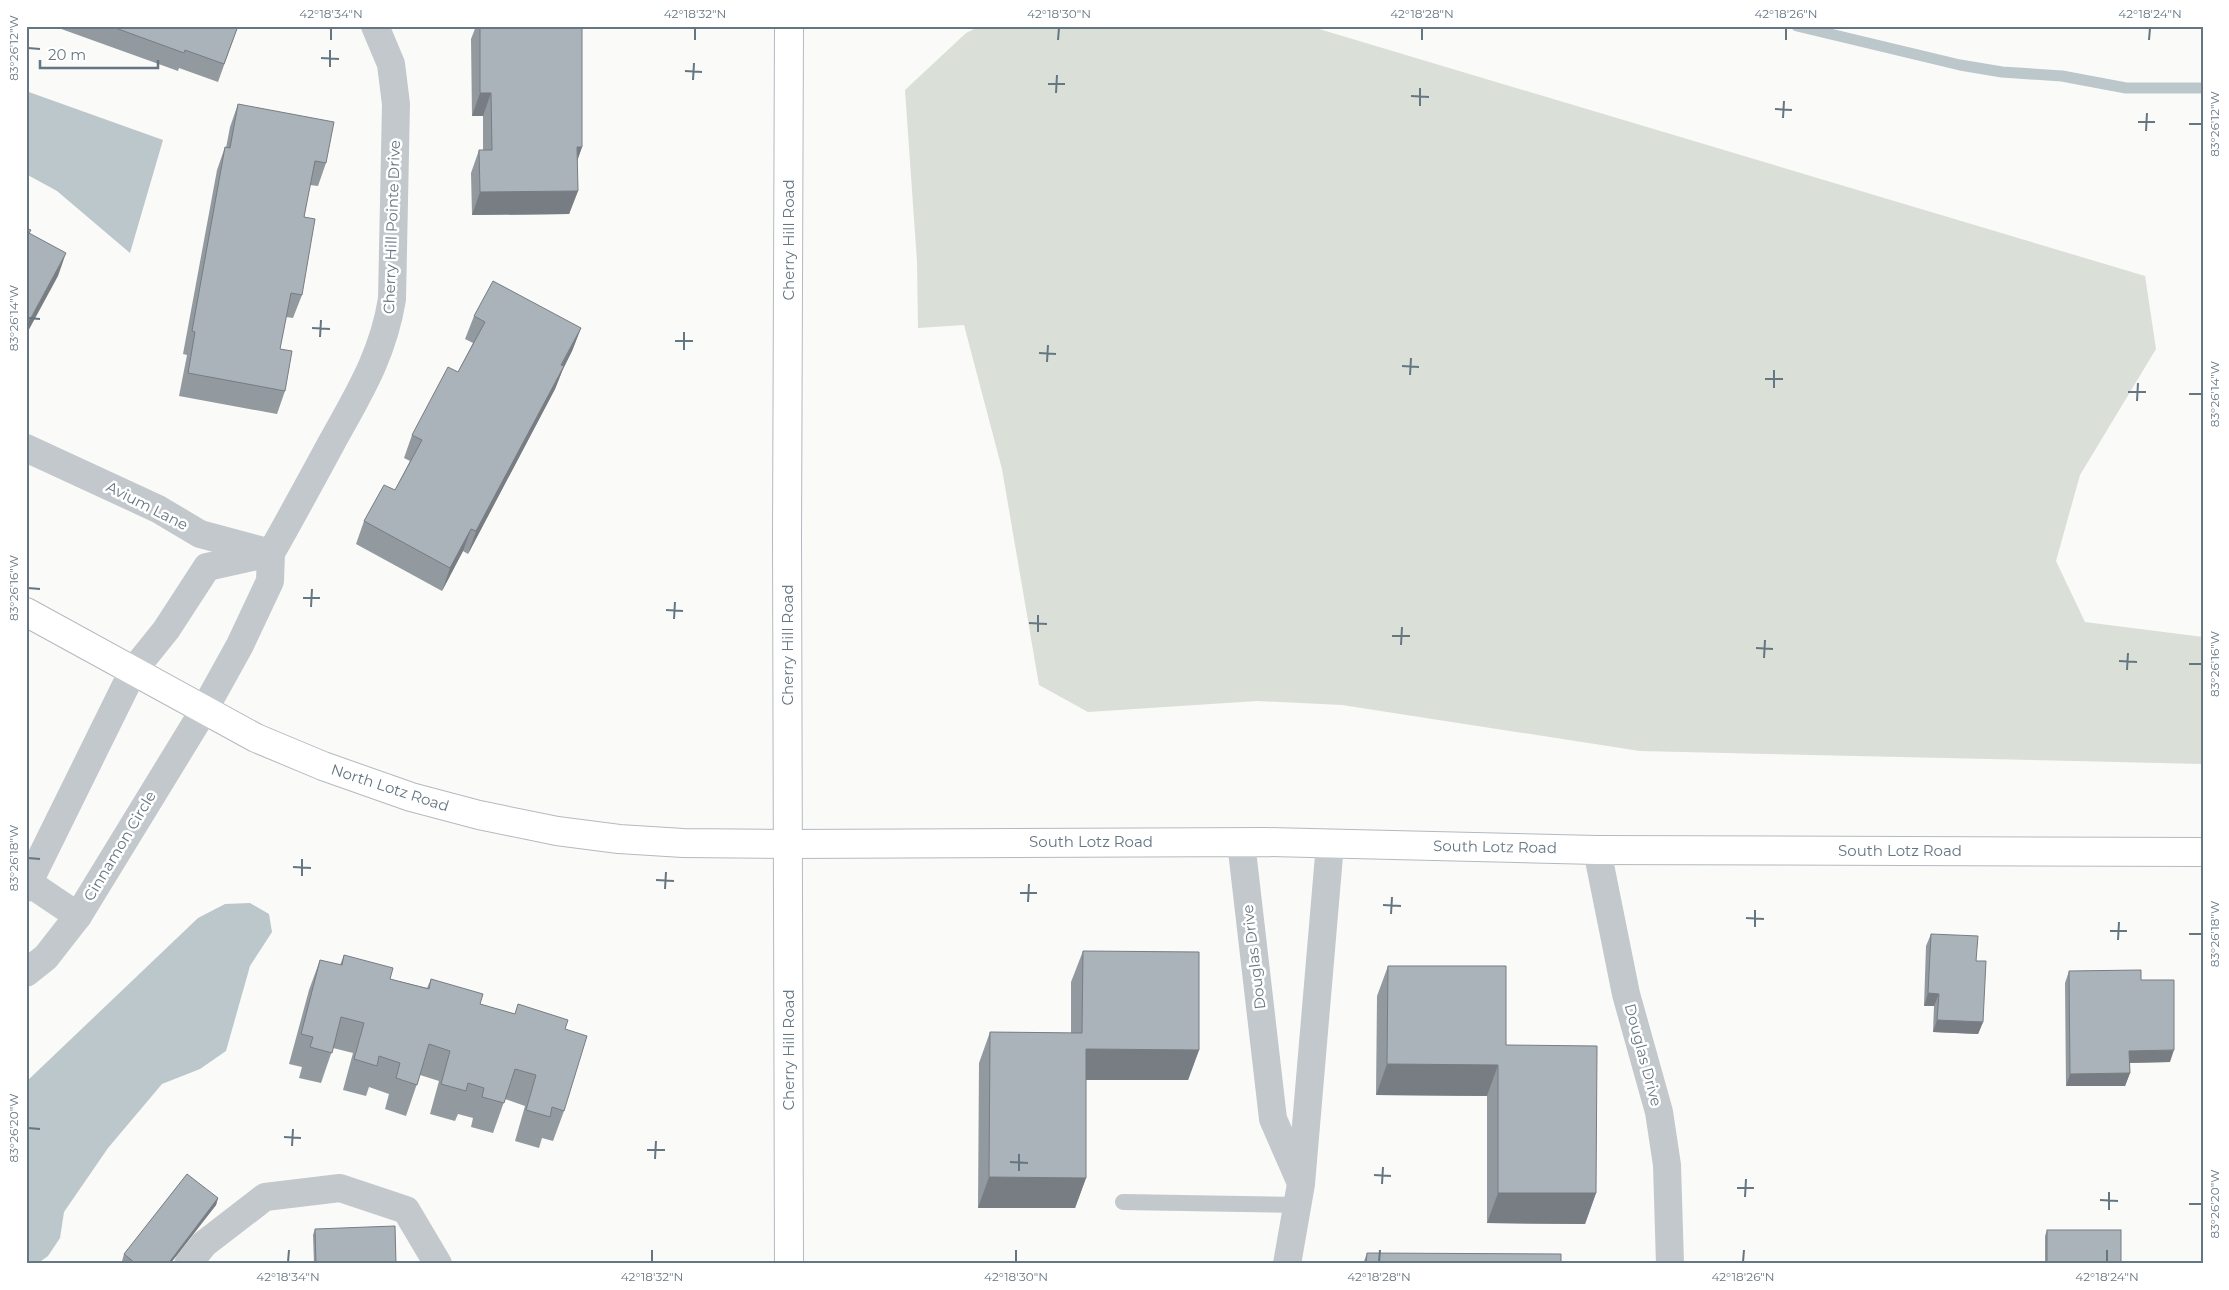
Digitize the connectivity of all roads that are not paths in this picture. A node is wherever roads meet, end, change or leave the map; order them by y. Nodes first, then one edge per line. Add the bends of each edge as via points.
1 (376, 26) edge
2 (789, 26) edge
3 (26, 448) edge
4 (271, 553) junction
5 (26, 612) edge
6 (133, 671) junction
7 (204, 710) junction
8 (1241, 842) junction
9 (788, 844) junction
10 (1330, 844) junction
11 (1597, 850) junction
12 (2203, 852) edge
13 (27, 884) edge
14 (78, 916) junction
15 (26, 973) edge
16 (1300, 1195) junction
17 (1123, 1202) dead end
18 (188, 1264) edge
19 (438, 1264) edge
20 (789, 1264) edge
21 (1287, 1264) edge
22 (1670, 1264) edge

1 - 4 street, Cherry Hill Pointe Drive via 391,64 396,104 392,299 388,324 362,388
2 - 9 street, Cherry Hill Road
3 - 4 street, Avium Lane via 158,509 200,534
4 - 6 street via 207,567 166,630
4 - 7 street, Cherry Hill Pointe Drive via 270,581
5 - 6 street, North Lotz Road
6 - 7 street, North Lotz Road
6 - 13 street
7 - 9 street, North Lotz Road via 256,738 323,766 411,797 479,815 557,831 620,839
7 - 14 street, Cinnamon Circle
8 - 9 street, South Lotz Road
8 - 10 street, South Lotz Road
8 - 16 street, Douglas Drive via 1273,1119
9 - 20 street, Cherry Hill Road
10 - 11 street, South Lotz Road
10 - 16 street
11 - 12 street, South Lotz Road
11 - 22 street, Douglas Drive via 1626,994 1659,1112 1667,1165
13 - 14 street
14 - 15 street, Cinnamon Circle via 46,957
16 - 17 lane
16 - 21 street
18 - 19 street via 204,1244 264,1197 340,1188 406,1210

